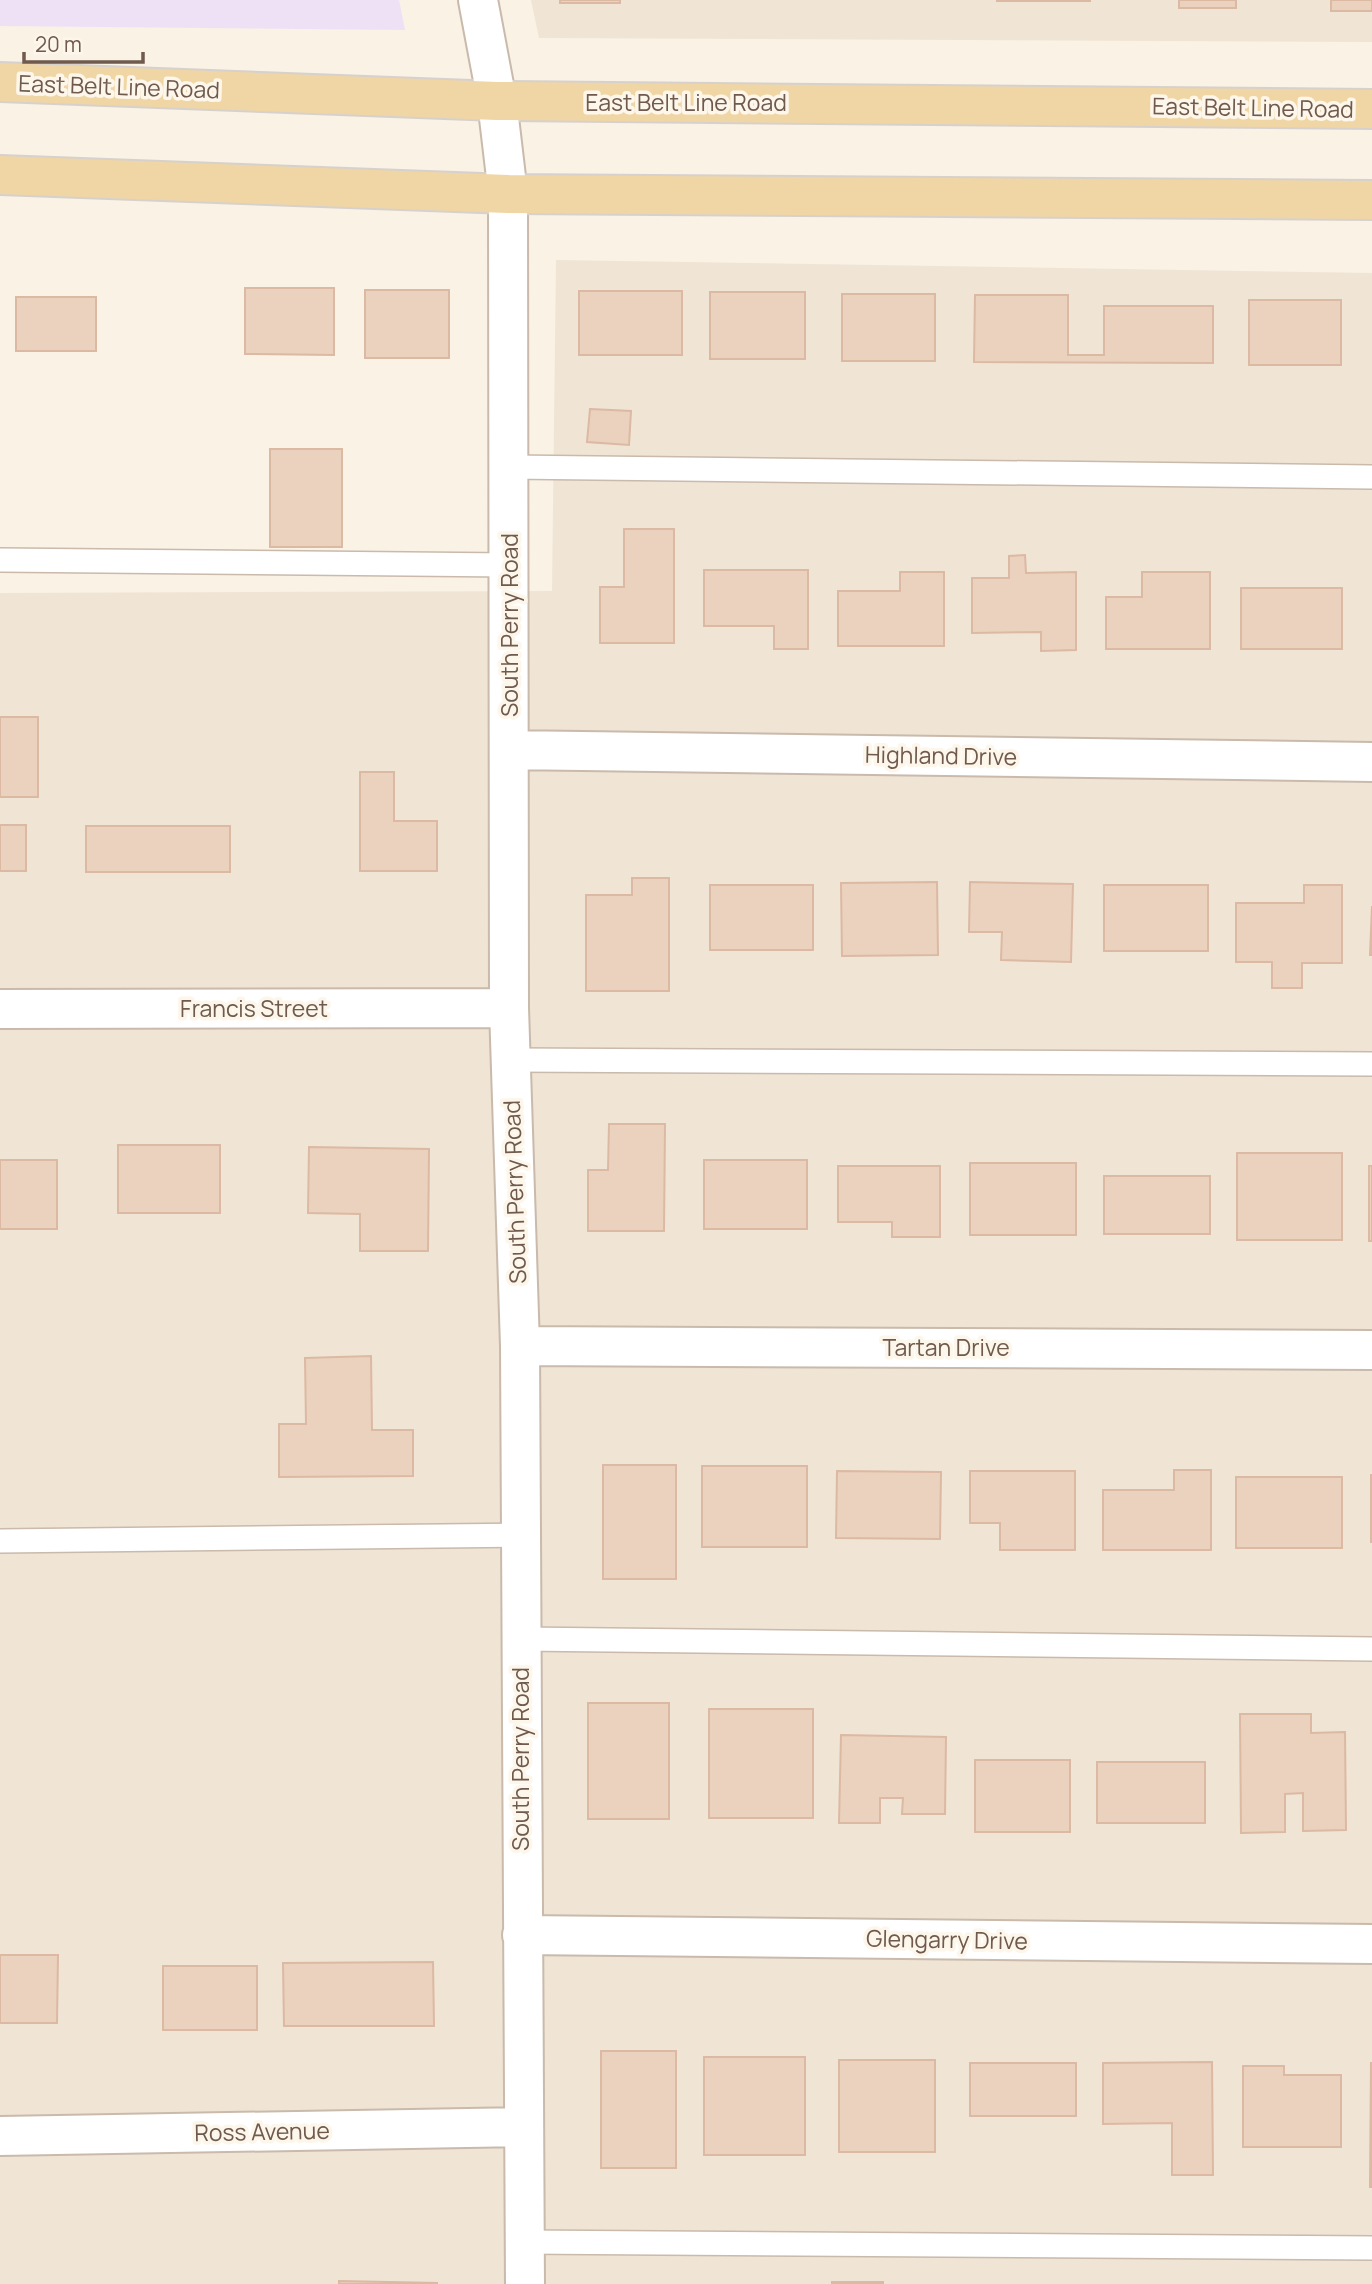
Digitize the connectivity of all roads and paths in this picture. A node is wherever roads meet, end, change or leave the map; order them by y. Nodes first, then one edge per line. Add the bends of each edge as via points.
1 (478, 0) edge
2 (0, 82) edge
3 (497, 102) junction
4 (1372, 109) edge
5 (0, 176) edge
6 (508, 194) junction
7 (1372, 200) edge
8 (510, 467) junction
9 (1372, 477) edge
10 (0, 560) edge
11 (510, 565) junction
12 (509, 750) junction
13 (1372, 762) edge
14 (0, 1009) edge
15 (509, 1009) junction
16 (510, 1060) junction
17 (1372, 1064) edge
18 (520, 1346) junction
19 (1372, 1350) edge
20 (520, 1535) junction
21 (0, 1541) edge
22 (520, 1639) junction
23 (1372, 1649) edge
24 (522, 1935) junction
25 (1372, 1944) edge
26 (523, 2127) junction
27 (0, 2136) edge
28 (524, 2242) junction
29 (1372, 2248) edge
30 (525, 2284) edge

1 - 3 street, South Perry Road
2 - 3 main road, East Belt Line Road
3 - 4 main road, East Belt Line Road
3 - 6 street, South Perry Road
5 - 6 main road
6 - 7 main road
6 - 8 street, South Perry Road
8 - 9 lane
8 - 11 street, South Perry Road
10 - 11 lane
11 - 12 street, South Perry Road
12 - 13 street, Highland Drive
12 - 15 street, South Perry Road
14 - 15 street, Francis Street
15 - 16 street, South Perry Road
16 - 17 lane
16 - 18 street, South Perry Road
18 - 19 street, Tartan Drive
18 - 20 street, South Perry Road
20 - 21 lane
20 - 22 street, South Perry Road
22 - 23 lane
22 - 24 street, South Perry Road
24 - 25 street, Glengarry Drive
24 - 26 street, South Perry Road
26 - 27 street, Ross Avenue
26 - 28 street, South Perry Road
28 - 29 lane
28 - 30 street, South Perry Road

